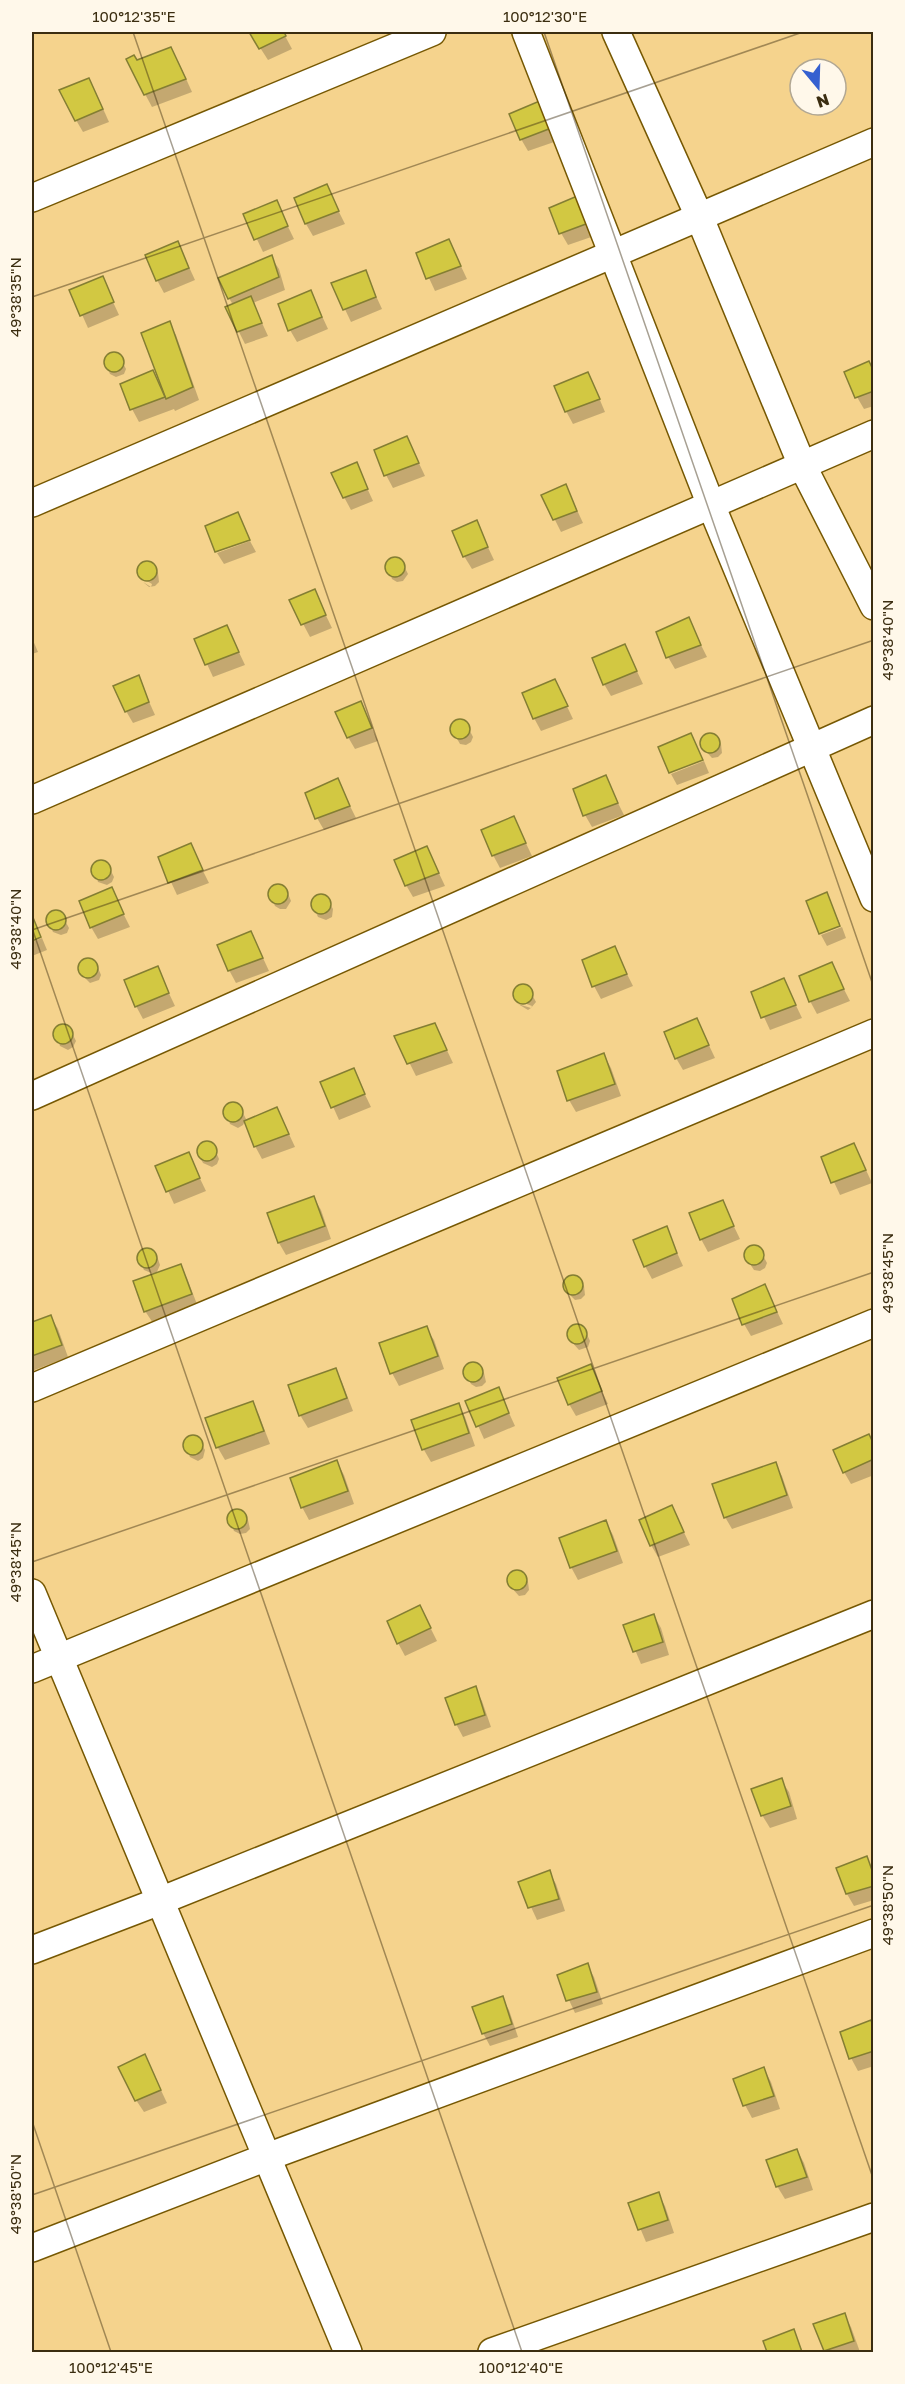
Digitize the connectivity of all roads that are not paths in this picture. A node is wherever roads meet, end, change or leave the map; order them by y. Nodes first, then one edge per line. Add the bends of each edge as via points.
1 (432, 32) edge
2 (526, 32) edge
3 (616, 32) edge
4 (873, 142) edge
5 (32, 198) edge
6 (699, 216) junction
7 (611, 254) junction
8 (873, 434) edge
9 (802, 465) junction
10 (32, 503) edge
11 (711, 505) junction
12 (873, 606) edge
13 (873, 720) edge
14 (811, 747) junction
15 (32, 800) edge
16 (873, 898) edge
17 (873, 1033) edge
18 (32, 1096) edge
19 (873, 1323) edge
20 (32, 1388) edge
21 (32, 1593) edge
22 (873, 1614) edge
23 (59, 1659) junction
24 (32, 1669) edge
25 (160, 1900) junction
26 (873, 1933) edge
27 (32, 1950) edge
28 (267, 2157) junction
29 (873, 2217) edge
30 (32, 2248) edge
31 (348, 2352) edge
32 (492, 2352) edge

1 - 5 street
2 - 7 street
3 - 6 street
4 - 6 street
6 - 7 street
6 - 9 street
7 - 10 street
7 - 11 street
8 - 9 street
9 - 11 street
9 - 12 street
11 - 14 street
11 - 15 street
13 - 14 street
14 - 16 street
14 - 18 street
17 - 20 street
19 - 23 street
21 - 23 street
22 - 25 street
23 - 24 street
23 - 25 street
25 - 27 street
25 - 28 street
26 - 28 street
28 - 30 street
28 - 31 street
29 - 32 street

